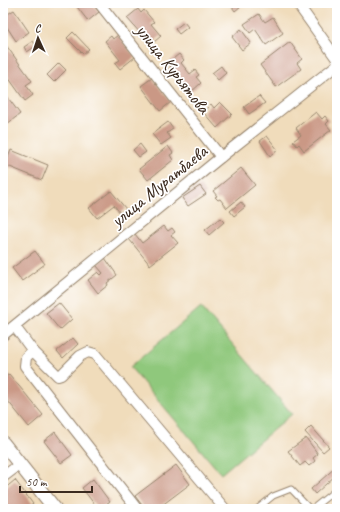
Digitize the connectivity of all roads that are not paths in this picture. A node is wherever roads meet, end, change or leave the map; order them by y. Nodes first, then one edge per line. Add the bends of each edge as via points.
1 (99, 3) edge
2 (297, 3) edge
3 (337, 59) edge
4 (337, 65) edge
5 (221, 157) junction
6 (14, 327) junction
7 (3, 335) edge
8 (33, 351) junction
9 (3, 443) edge
10 (20, 464) junction
11 (3, 477) edge
12 (337, 490) edge
13 (55, 509) edge
14 (137, 509) edge
15 (225, 509) edge
16 (257, 509) edge
17 (311, 509) edge

1 - 5 street, улица Курьятова
2 - 3 street
4 - 5 street, улица Муратбаева
5 - 6 street, улица Муратбаева
6 - 7 street, улица Муратбаева
6 - 8 street
8 - 14 street via 26,357 25,366
8 - 15 street via 58,376 80,356 88,352 95,354
9 - 10 street
10 - 11 street
10 - 13 street
12 - 17 lane
16 - 17 lane via 272,496 291,489

